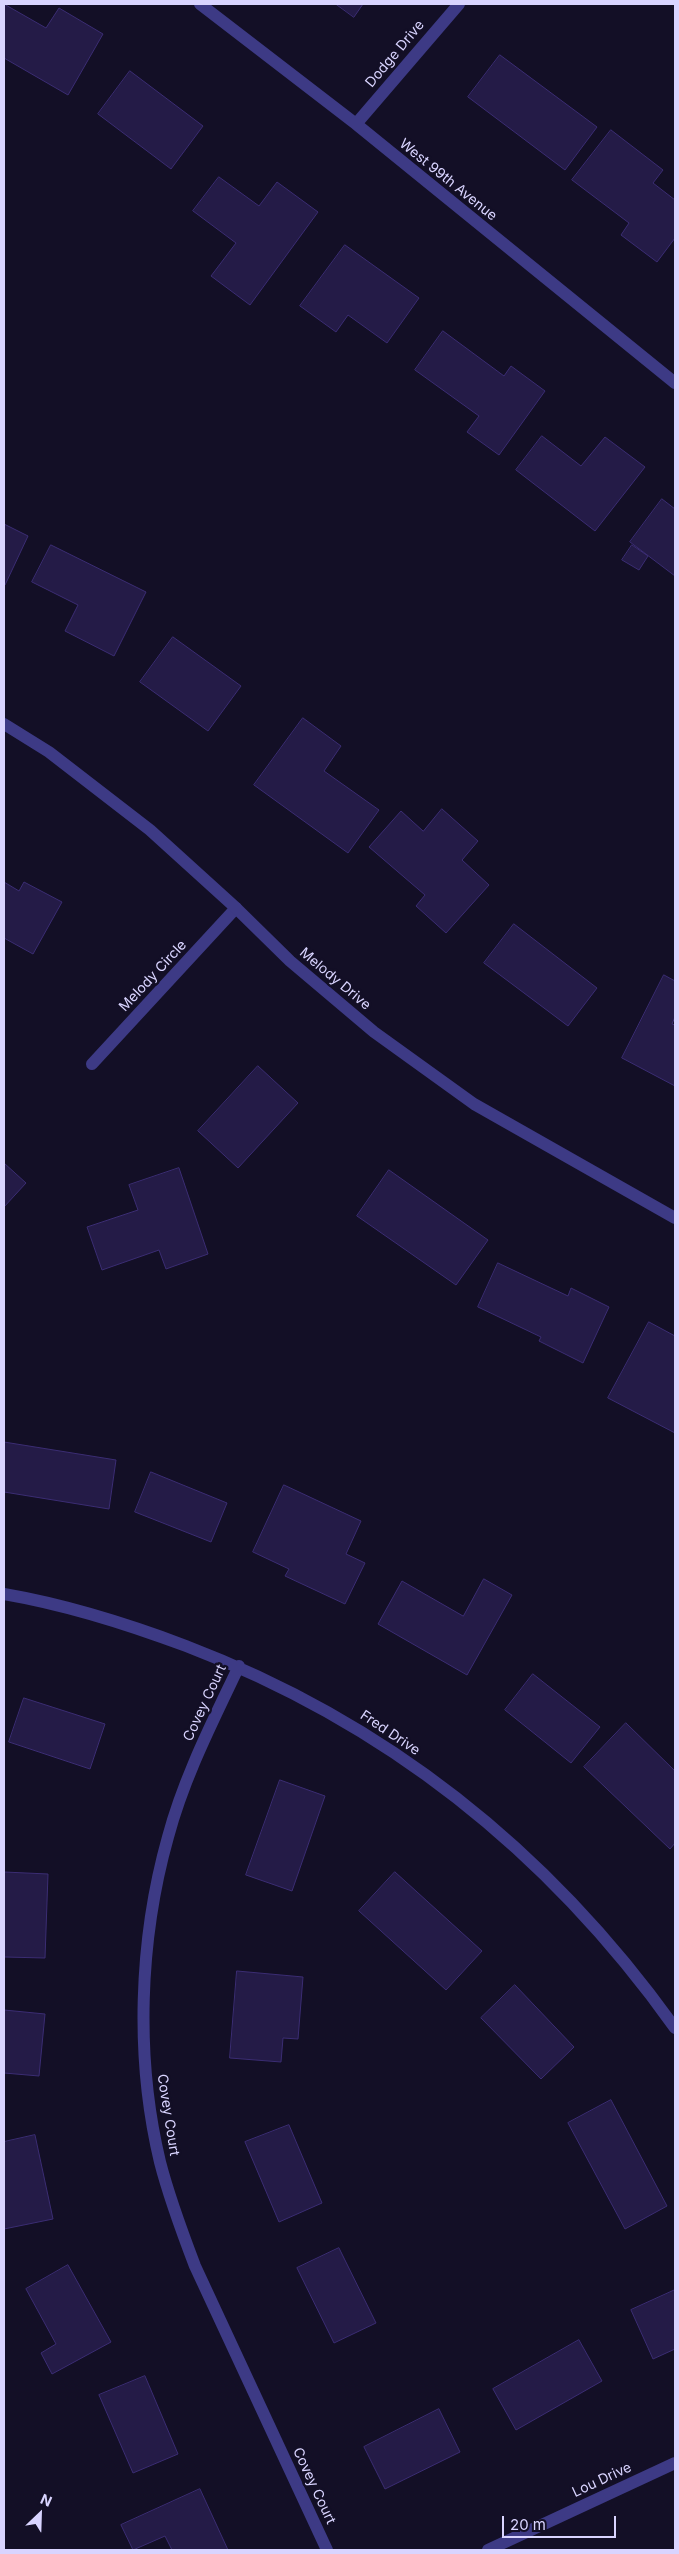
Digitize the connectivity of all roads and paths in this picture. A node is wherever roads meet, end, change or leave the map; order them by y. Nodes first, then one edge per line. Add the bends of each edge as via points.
1 (200, 4) edge
2 (460, 4) edge
3 (356, 124) junction
4 (675, 383) edge
5 (4, 724) edge
6 (236, 908) junction
7 (92, 1064) dead end
8 (675, 1218) edge
9 (4, 1594) edge
10 (239, 1666) junction
11 (675, 2028) edge
12 (675, 2463) edge
13 (327, 2550) edge
14 (488, 2550) edge

1 - 3 street, West 99th Avenue
2 - 3 street, Dodge Drive
3 - 4 street, West 99th Avenue
5 - 6 street, Melody Drive via 49,752 142,824
6 - 7 street, Melody Circle
6 - 8 street, Melody Drive via 290,961 374,1032 474,1104
9 - 10 street, Fred Drive via 47,1601 120,1621
10 - 11 street, Fred Drive via 347,1721 409,1762 498,1831 553,1882 604,1937
10 - 13 street, Covey Court via 196,1757 168,1835 161,1865 144,1989 146,2076 160,2162 179,2225
12 - 14 street, Lou Drive

